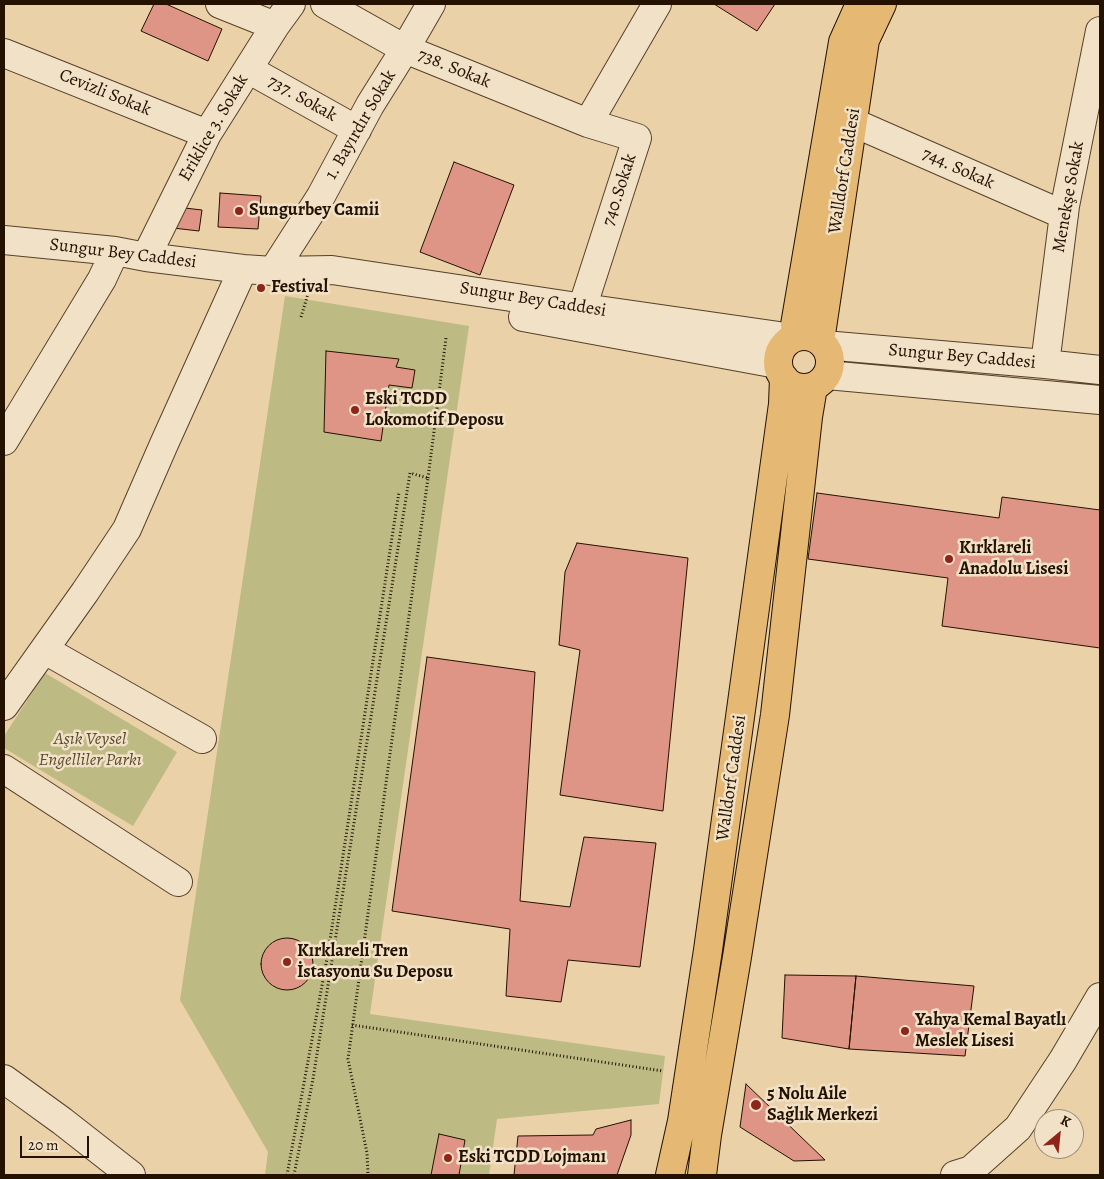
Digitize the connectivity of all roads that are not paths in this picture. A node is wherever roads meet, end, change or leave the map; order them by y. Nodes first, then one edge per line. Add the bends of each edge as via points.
1 (220, 4) edge
2 (291, 4) edge
3 (324, 4) edge
4 (432, 4) edge
5 (657, 4) edge
6 (860, 4) edge
7 (882, 4) edge
8 (275, 26) junction
9 (1100, 31) edge
10 (405, 49) junction
11 (4, 53) edge
12 (248, 69) junction
13 (852, 122) junction
14 (588, 123) junction
15 (357, 130) junction
16 (207, 134) junction
17 (1064, 215) junction
18 (4, 240) edge
19 (114, 251) junction
20 (146, 257) junction
21 (244, 269) junction
22 (273, 271) junction
23 (584, 308) junction
24 (808, 340) junction
25 (1045, 364) junction
26 (1100, 370) edge
27 (780, 371) junction
28 (820, 381) junction
29 (1100, 400) edge
30 (4, 441) edge
31 (45, 650) junction
32 (4, 706) edge
33 (202, 740) dead end
34 (4, 769) edge
35 (178, 882) dead end
36 (1100, 997) edge
37 (4, 1080) edge
38 (131, 1175) edge
39 (670, 1175) edge
40 (702, 1175) edge
41 (955, 1175) edge

1 - 8 street
2 - 8 street, Eriklice 3. Sokak
3 - 10 street, 738. Sokak
4 - 10 street, 1. Bayırdır Sokak
5 - 14 street
6 - 24 main road, Walldorf Caddesi via 843,42 795,325
7 - 13 main road, Walldorf Caddesi via 865,40
8 - 12 street, Eriklice 3. Sokak
9 - 17 street, Menekşe Sokak
10 - 14 street, 738. Sokak
10 - 15 street, 1. Bayırdır Sokak
11 - 16 street, Cevizli Sokak
12 - 15 street, 737. Sokak
12 - 16 street, Eriklice 3. Sokak
13 - 17 street, 744. Sokak
13 - 24 main road, Walldorf Caddesi
14 - 23 street, 740.Sokak via 637,138
15 - 22 street, 1. Bayırdır Sokak via 321,196
16 - 20 street, Eriklice 3. Sokak
17 - 25 street, Menekşe Sokak
18 - 19 street, Sungur Bey Caddesi
19 - 20 street, Sungur Bey Caddesi
19 - 30 street via 102,279
20 - 21 street, Sungur Bey Caddesi
21 - 22 street, Sungur Bey Caddesi
21 - 31 street via 127,529
22 - 23 street, Sungur Bey Caddesi via 332,270
22 - 27 street, Sungur Bey Caddesi
23 - 24 street, Sungur Bey Caddesi
24 - 25 street, Sungur Bey Caddesi
24 - 27 main road via 786,343 781,349
24 - 28 main road via 829,353 830,368
25 - 26 street, Sungur Bey Caddesi
27 - 28 main road via 789,384 797,388
27 - 39 main road, Walldorf Caddesi via 783,404 708,950 682,1121
28 - 29 street, Sungur Bey Caddesi
28 - 40 main road, Walldorf Caddesi via 807,426 775,715
31 - 32 street
31 - 33 street
34 - 35 street
36 - 41 street via 1018,1128 971,1170
37 - 38 street

